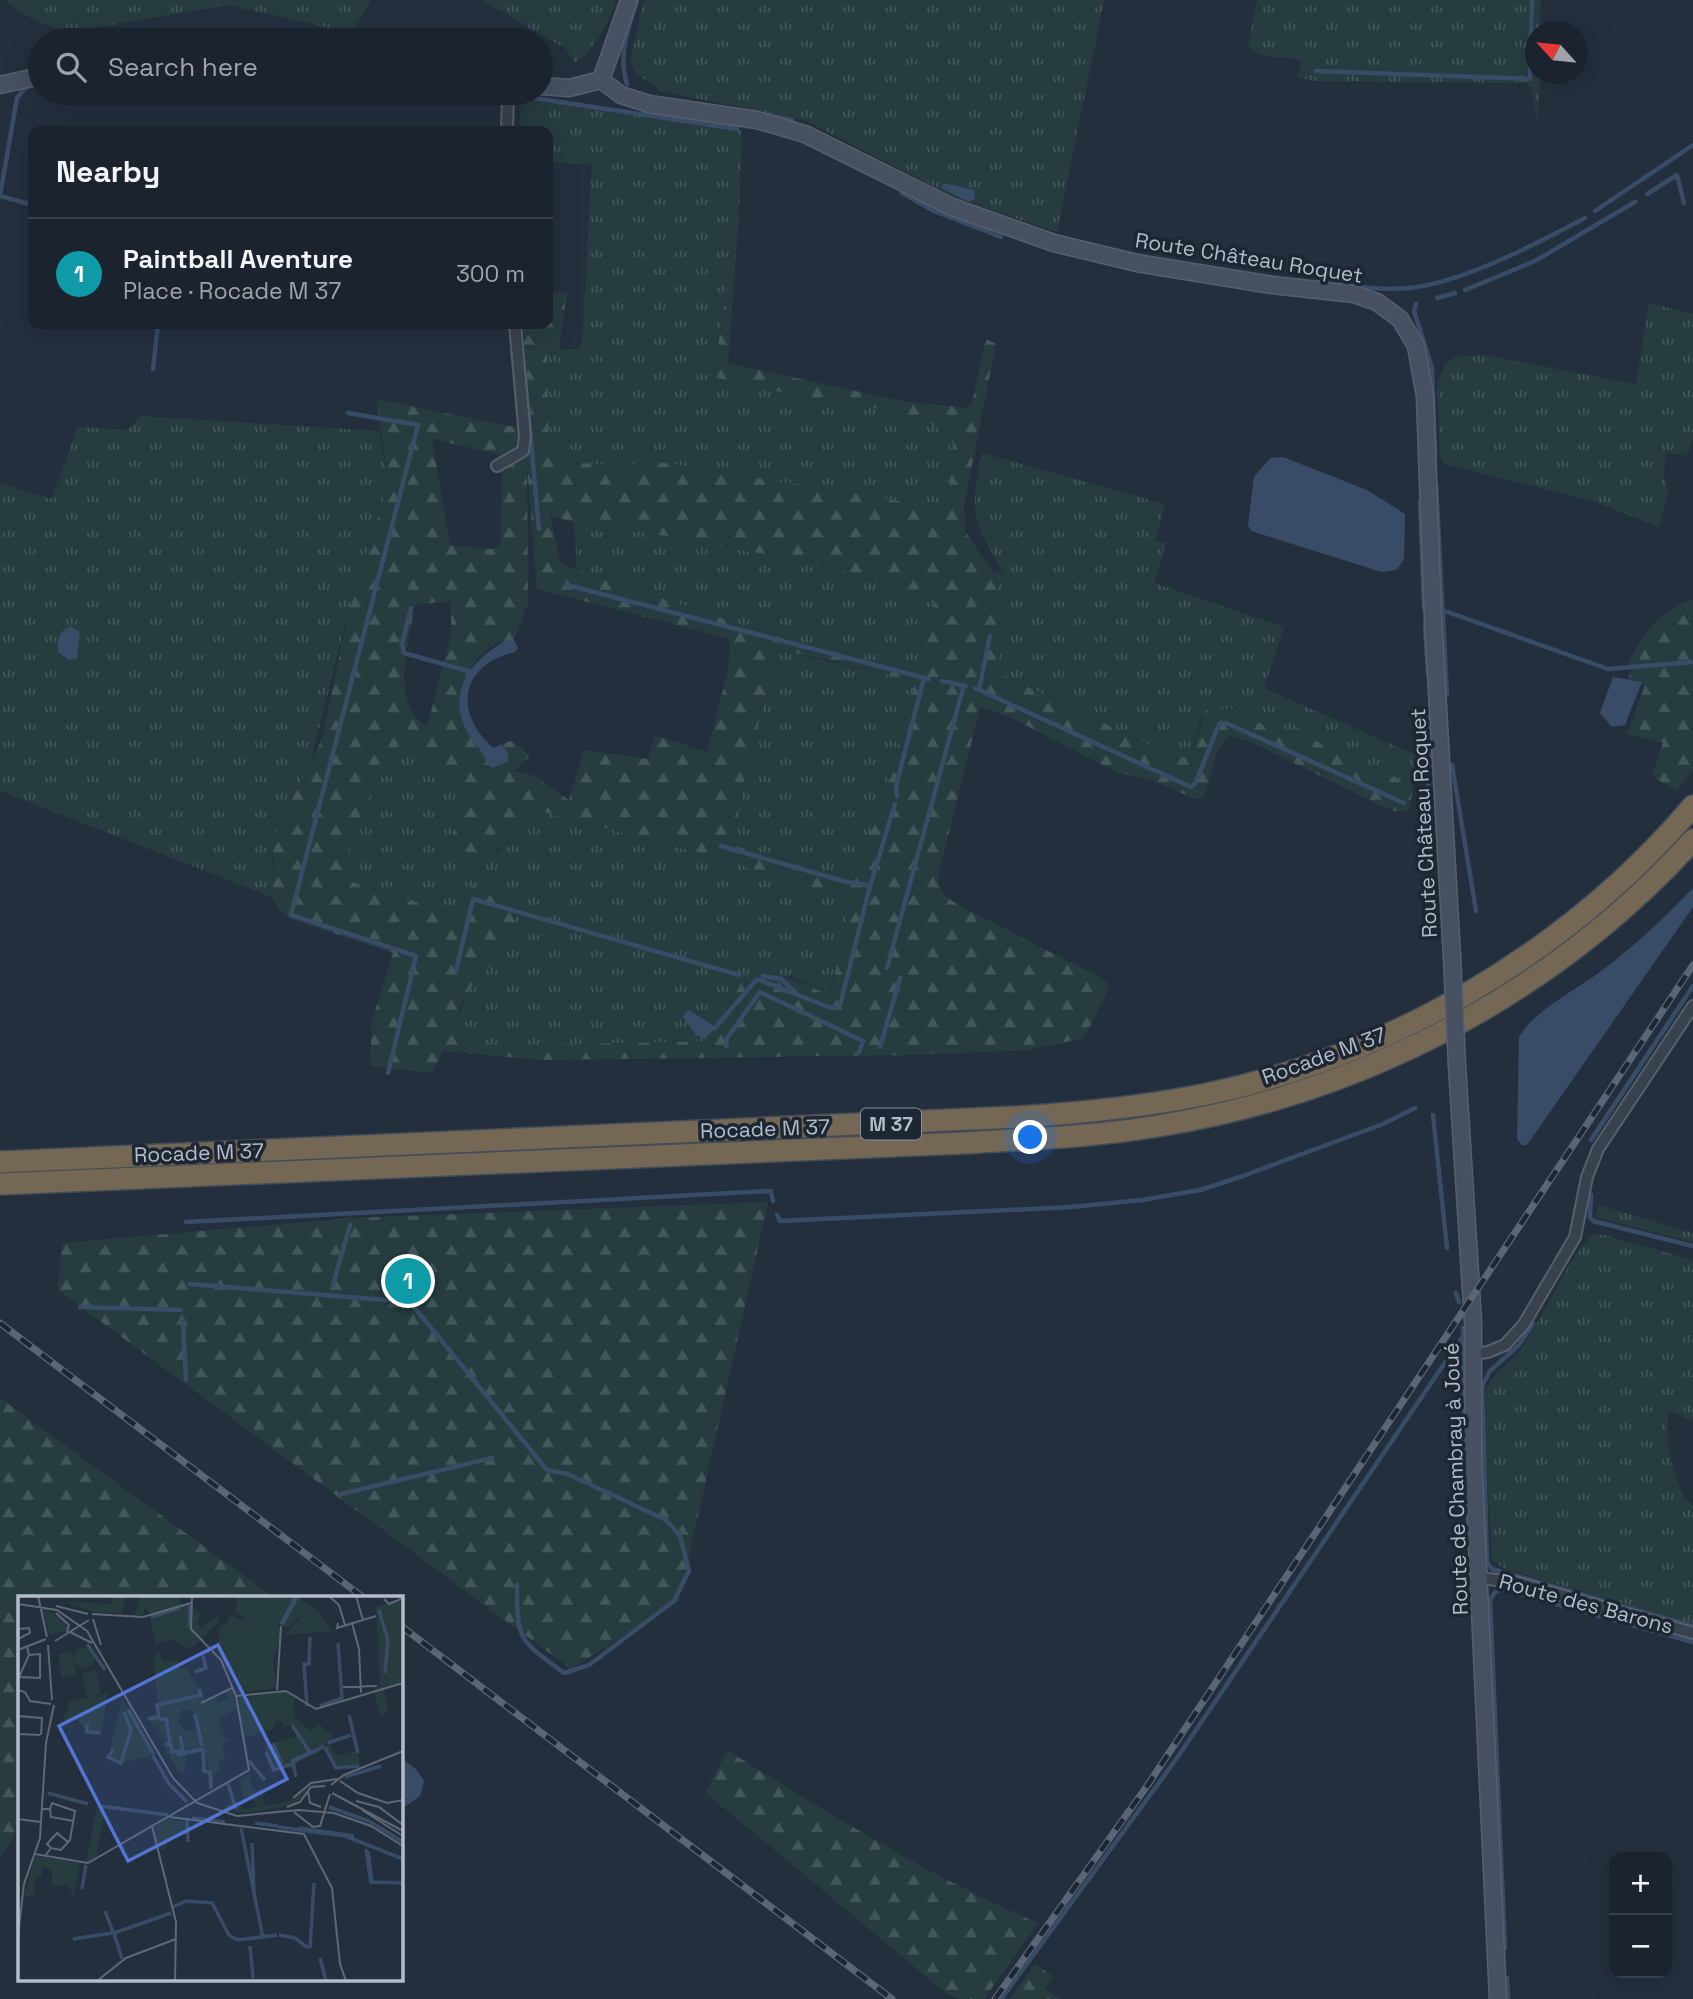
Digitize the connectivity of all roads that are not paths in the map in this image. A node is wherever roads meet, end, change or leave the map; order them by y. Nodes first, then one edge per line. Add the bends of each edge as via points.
1 (629, 0) edge
2 (28, 79) edge
3 (601, 80) junction
4 (0, 85) edge
5 (553, 87) edge
6 (508, 105) edge
7 (507, 126) edge
8 (515, 329) edge
9 (497, 466) dead end
10 (1693, 806) edge
11 (1693, 840) edge
12 (1452, 957) joint
13 (1693, 1006) edge
14 (0, 1161) edge
15 (0, 1184) edge
16 (1474, 1354) junction
17 (1479, 1578) junction
18 (1693, 1633) edge
19 (1498, 1999) edge

1 - 3 street
2 - 4 street
3 - 5 street
3 - 12 street, Route Château Roquet via 621,95 649,104 757,120 805,134 953,207 1054,243 1150,265 1354,294 1377,302 1400,318 1419,353 1425,396
6 - 7 street
8 - 9 street via 525,437 523,451
10 - 14 highway, Rocade M 37 / M 37 via 1580,915 1467,993 1341,1054 1208,1094 1127,1108 1003,1118
11 - 15 highway, Rocade M 37 / M 37 via 1632,901 1572,950 1461,1023 1322,1085 1199,1119 1101,1134 963,1143
12 - 16 street, Route de Chambray à Joué, bridge
13 - 16 street via 1598,1149 1587,1177 1575,1237 1524,1324 1505,1346
16 - 17 street, Route de Chambray à Joué
17 - 18 street, Route des Barons via 1506,1580
17 - 19 street, Route de Chambray à Joué

